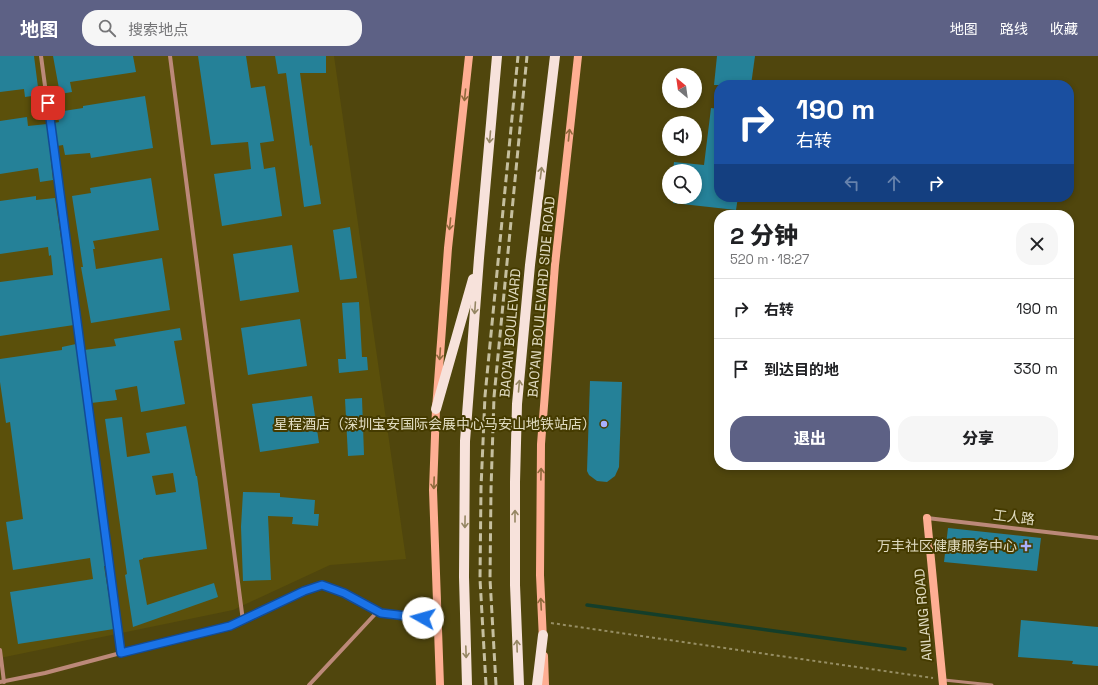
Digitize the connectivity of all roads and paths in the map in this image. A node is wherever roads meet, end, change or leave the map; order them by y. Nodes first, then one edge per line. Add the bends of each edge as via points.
1 (41, 56) edge
2 (170, 56) edge
3 (469, 56) edge
4 (497, 56) edge
5 (555, 56) edge
6 (578, 56) edge
7 (479, 258) junction
8 (436, 409) junction
9 (927, 518) joint
10 (1098, 538) edge
11 (378, 611) junction
12 (437, 620) junction
13 (243, 621) junction
14 (550, 623) dead end
15 (543, 635) junction
16 (0, 650) edge
17 (121, 653) junction
18 (2, 682) edge
19 (942, 682) edge
20 (309, 685) edge
21 (440, 685) edge
22 (467, 685) edge
23 (519, 685) edge
24 (537, 685) edge
25 (545, 685) edge
26 (992, 685) edge

1 - 17 street
2 - 13 street
3 -> 8 main road via 448,248
4 -> 7 main road
23 -> 5 main road, BAO'AN BOULEVARD via 515,585 517,404 530,265
15 -> 6 main road, BAO'AN BOULEVARD SIDE ROAD via 540,575 541,444 555,265
7 - 8 main road
7 -> 22 main road via 466,441 464,577
8 -> 12 main road via 433,490
9 - 10 street, 工人路
9 - 19 main road, ANLANG ROAD
11 - 12 street
11 - 13 street via 344,593 322,585 304,591
11 - 20 street
12 - 21 main road
13 - 17 street
14 - 19 path
15 - 24 main road
15 - 25 main road, BAO'AN BOULEVARD SIDE ROAD
16 - 18 street
17 - 18 street
19 - 26 lane

